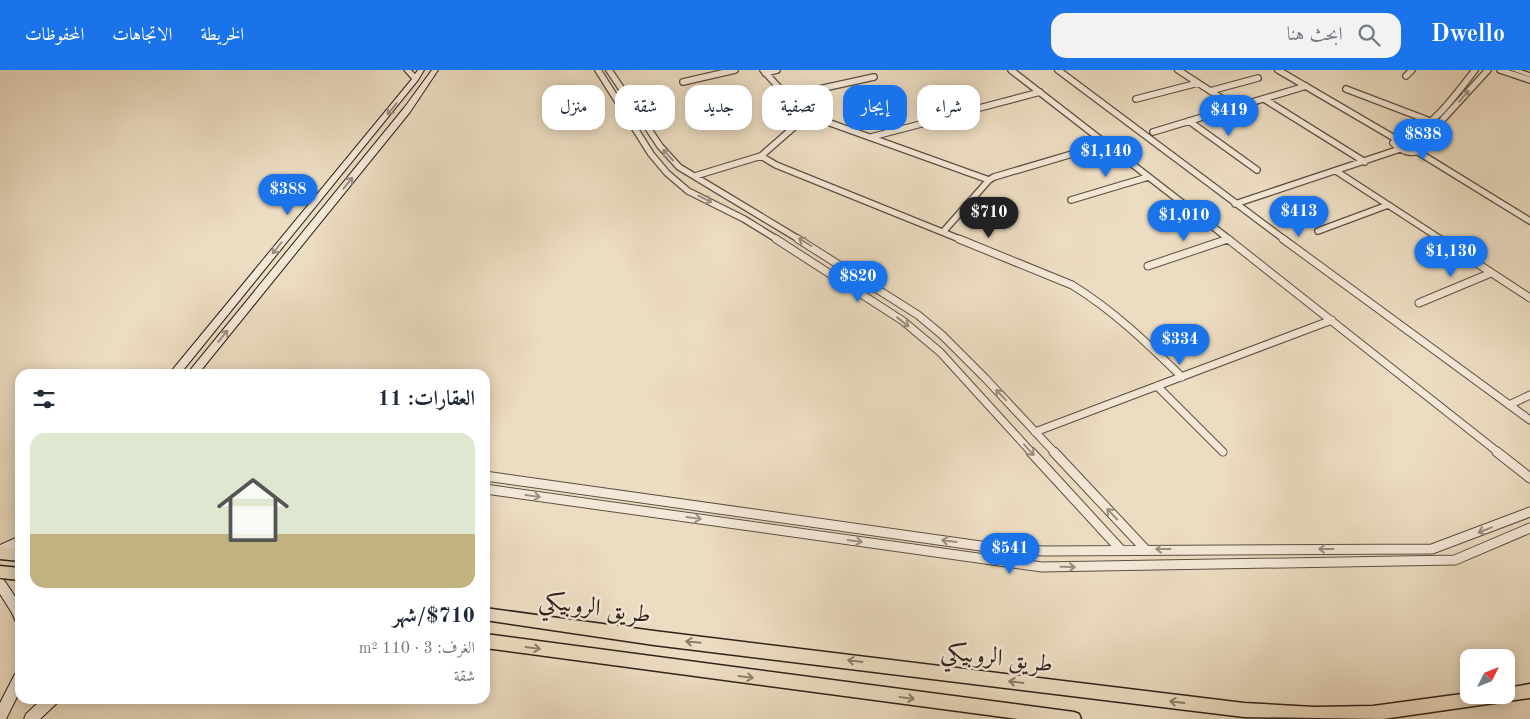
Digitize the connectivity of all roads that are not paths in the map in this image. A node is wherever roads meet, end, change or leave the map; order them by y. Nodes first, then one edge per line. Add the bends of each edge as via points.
1 (407, 70) edge
2 (421, 70) edge
3 (435, 70) edge
4 (598, 70) edge
5 (609, 70) edge
6 (735, 70) edge
7 (777, 70) edge
8 (1011, 70) edge
9 (1058, 70) edge
10 (1178, 70) edge
11 (1278, 70) edge
12 (1412, 70) edge
13 (1475, 70) edge
14 (1488, 70) edge
15 (1500, 70) edge
16 (1515, 70) edge
17 (764, 71) edge
18 (1530, 75) edge
19 (1406, 76) dead end
20 (874, 77) dead end
21 (1258, 78) dead end
22 (416, 79) junction
23 (1530, 80) edge
24 (683, 82) dead end
25 (1198, 83) junction
26 (777, 85) edge
27 (833, 86) edge
28 (1306, 86) junction
29 (1346, 89) dead end
30 (1210, 91) junction
31 (1040, 92) junction
32 (1264, 99) junction
33 (1136, 100) dead end
34 (1235, 107) junction
35 (980, 109) edge
36 (1189, 121) junction
37 (1430, 121) junction
38 (833, 123) edge
39 (917, 125) edge
40 (791, 130) edge
41 (1153, 132) dead end
42 (870, 137) junction
43 (1396, 138) junction
44 (1406, 138) junction
45 (1106, 144) junction
46 (1421, 146) junction
47 (1400, 149) junction
48 (1418, 152) junction
49 (761, 156) junction
50 (1365, 162) junction
51 (1257, 170) dead end
52 (1336, 171) junction
53 (695, 176) junction
54 (1148, 177) junction
55 (989, 180) junction
56 (1070, 200) dead end
57 (1235, 204) junction
58 (1388, 205) junction
59 (1530, 221) edge
60 (1318, 231) dead end
61 (943, 232) junction
62 (1228, 239) junction
63 (1148, 266) dead end
64 (1491, 273) junction
65 (1530, 298) edge
66 (1418, 303) dead end
67 (1332, 320) junction
68 (178, 369) edge
69 (196, 369) edge
70 (1182, 377) junction
71 (1157, 386) junction
72 (1530, 395) edge
73 (1510, 405) junction
74 (1530, 420) edge
75 (1036, 432) junction
76 (1223, 452) dead end
77 (490, 477) edge
78 (1530, 478) edge
79 (490, 490) edge
80 (1530, 512) edge
81 (1530, 528) edge
82 (15, 544) edge
83 (1145, 549) junction
84 (1121, 550) junction
85 (0, 551) edge
86 (15, 554) edge
87 (0, 572) edge
88 (15, 574) edge
89 (0, 584) edge
90 (15, 607) edge
91 (490, 615) edge
92 (490, 642) edge
93 (15, 688) edge
94 (1530, 691) edge
95 (1515, 693) edge
96 (1460, 701) edge
97 (46, 704) edge
98 (0, 717) edge
99 (31, 719) edge
100 (1074, 719) edge

1 - 22 street
2 - 22 street
69 -> 3 street via 407,110
4 -> 84 street via 651,154 667,173 688,191 744,219 903,321 940,352
53 -> 5 street via 680,168 663,150
6 - 24 street
7 - 17 street
8 - 31 street
9 - 57 street
10 - 25 street
11 - 28 street
12 - 19 street
13 - 37 street
46 -> 14 street
15 - 23 street
16 - 18 street
17 - 26 street
20 - 27 street
21 - 30 street
22 -> 68 street
25 - 30 street
25 - 33 street
28 - 32 street
28 - 43 street
29 - 37 street
30 - 34 street
31 - 35 street
31 - 45 street
32 - 34 street
32 - 50 street
34 - 36 street
36 - 41 street
36 - 51 street
37 - 44 street
38 - 42 street
39 - 42 street
40 - 49 street
42 - 55 street
43 - 44 street
43 - 47 street via 1393,143
44 - 46 street
45 - 54 street
45 - 55 street
46 - 48 street
47 - 48 street
47 - 50 street
48 - 59 street
49 - 53 street
49 - 61 street via 776,165
50 - 52 street
52 - 57 street
52 - 58 street
75 -> 53 street via 964,357 918,315
54 - 56 street
54 - 62 street
55 - 61 street
57 - 73 street
58 - 60 street
58 - 64 street
61 - 70 street via 1052,276 1091,296 1125,322
62 - 63 street
62 - 67 street
64 - 65 street
64 - 66 street
67 - 70 street
67 - 78 street
70 - 71 street
71 - 75 street
71 - 76 street
72 - 73 street
73 - 74 street
83 -> 75 street
84 -> 77 street via 1002,548
79 -> 81 street via 1042,567 1455,560
80 -> 83 street via 1432,549
82 - 85 street
83 - 84 street
85 - 86 main road
87 - 88 main road
89 - 90 street
96 -> 91 main road, طريق الروبيكي via 1373,713 1244,710 654,638
92 -> 100 main road
93 - 98 street
94 - 95 main road, طريق الروبيكي
97 - 99 street

